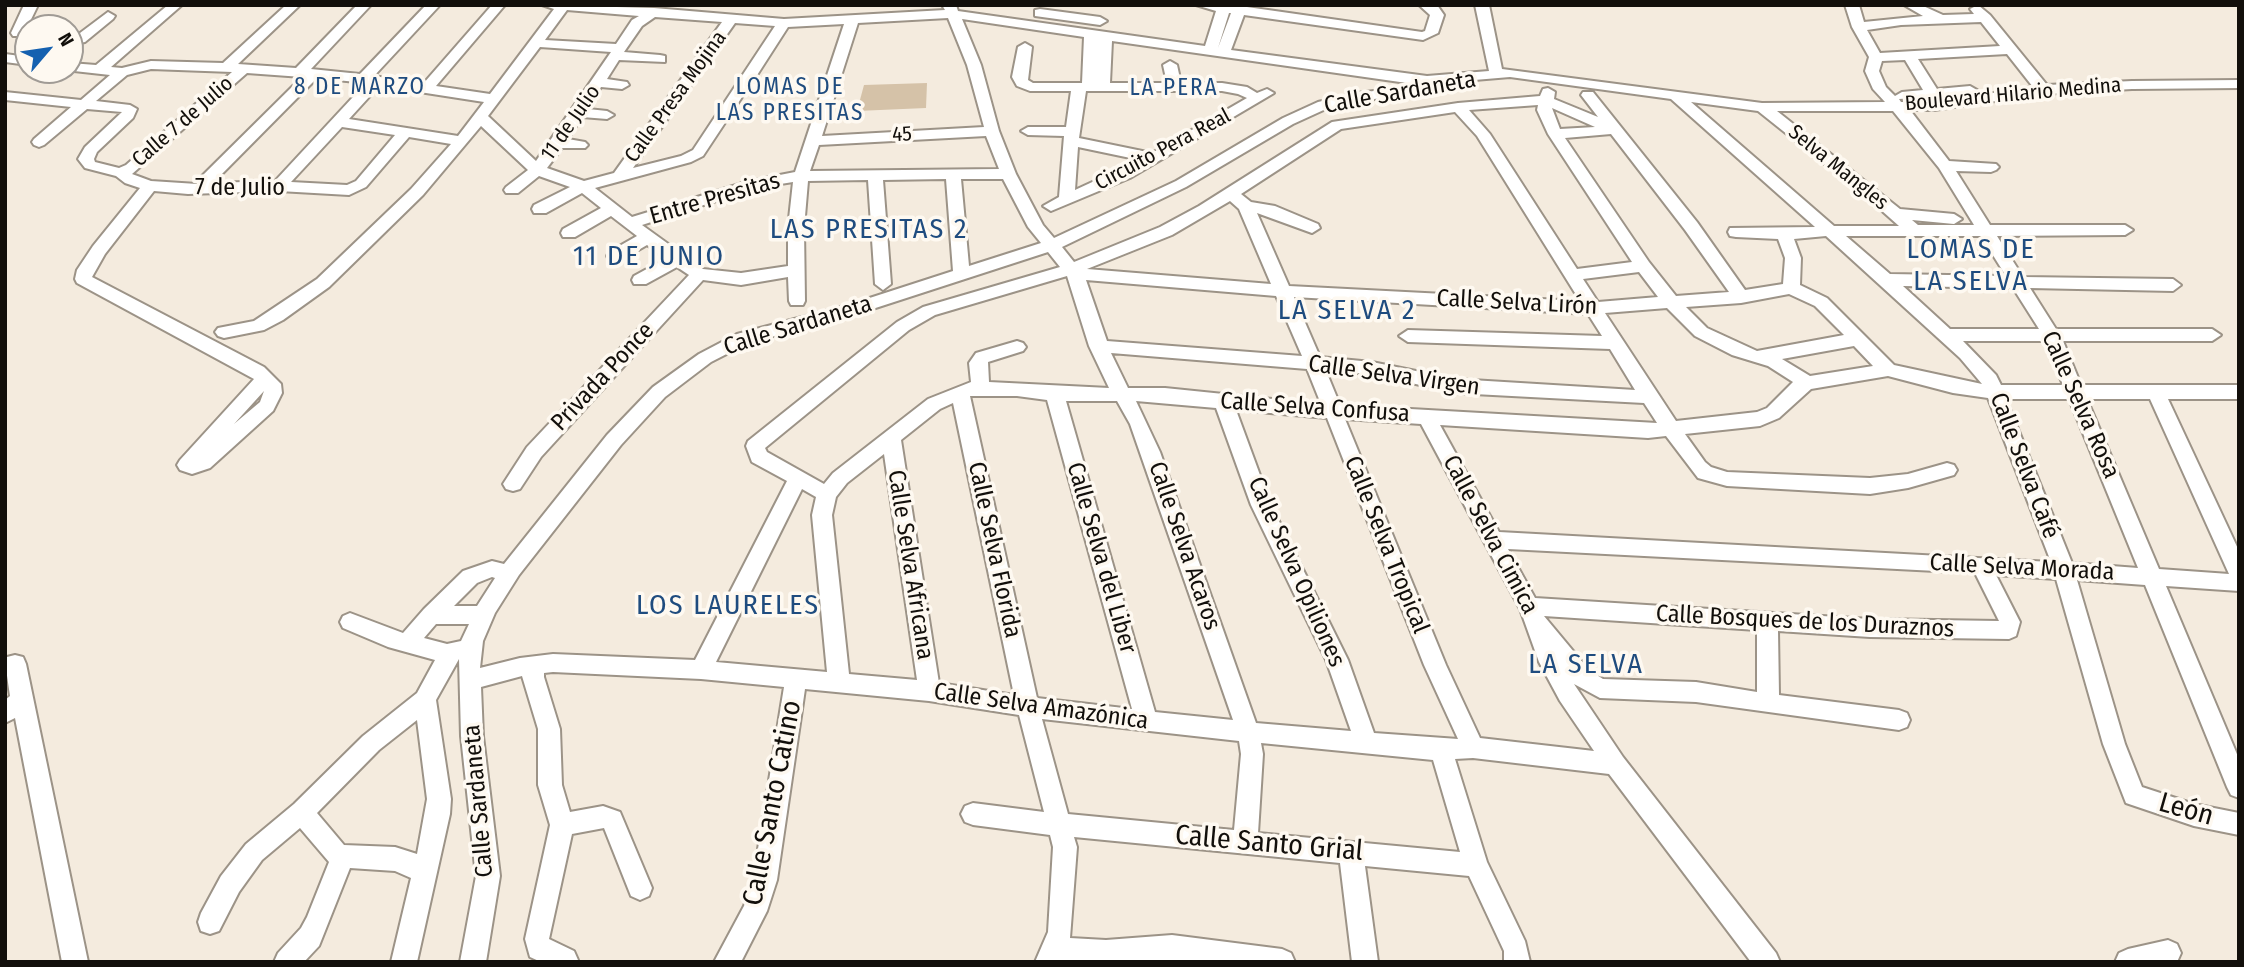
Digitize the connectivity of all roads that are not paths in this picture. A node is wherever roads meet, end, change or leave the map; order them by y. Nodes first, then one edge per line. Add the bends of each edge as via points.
1 (176, 5) edge
2 (295, 5) edge
3 (365, 5) edge
4 (435, 5) edge
5 (499, 5) edge
6 (1202, 5) edge
7 (1424, 5) edge
8 (1482, 5) edge
9 (1852, 5) edge
10 (1974, 5) edge
11 (556, 6) edge
12 (1912, 6) edge
13 (888, 7) edge
14 (955, 7) edge
15 (1224, 7) edge
16 (659, 8) edge
17 (1241, 8) edge
18 (1071, 11) edge
19 (749, 13) edge
20 (108, 16) dead end
21 (1985, 18) junction
22 (1942, 19) junction
23 (852, 20) junction
24 (730, 21) junction
25 (1901, 21) junction
26 (784, 23) junction
27 (1865, 26) junction
28 (1098, 34) junction
29 (84, 36) edge
30 (534, 43) junction
31 (1025, 47) dead end
32 (1219, 47) junction
33 (2012, 50) junction
34 (618, 52) junction
35 (1909, 55) junction
36 (1876, 57) junction
37 (660, 59) dead end
38 (1170, 65) dead end
39 (84, 68) edge
40 (226, 68) junction
41 (244, 69) junction
42 (99, 70) junction
43 (122, 72) junction
44 (307, 73) junction
45 (1503, 73) junction
46 (1530, 75) joint
47 (370, 79) junction
48 (599, 83) junction
49 (2239, 84) edge
50 (622, 85) dead end
51 (740, 86) junction
52 (2040, 86) junction
53 (765, 88) dead end
54 (1090, 88) junction
55 (1175, 88) junction
56 (426, 89) junction
57 (1548, 89) junction
58 (1932, 92) junction
59 (1262, 95) joint
60 (1588, 95) junction
61 (5, 96) edge
62 (493, 99) junction
63 (1680, 101) junction
64 (1893, 102) junction
65 (85, 104) junction
66 (1762, 107) junction
67 (130, 109) joint
68 (1461, 110) junction
69 (579, 112) junction
70 (607, 115) dead end
71 (480, 117) junction
72 (338, 122) junction
73 (1616, 130) junction
74 (992, 131) junction
75 (1028, 131) dead end
76 (404, 134) junction
77 (1555, 134) junction
78 (1072, 137) junction
79 (462, 141) junction
80 (813, 141) junction
81 (39, 142) dead end
82 (559, 143) junction
83 (580, 145) dead end
84 (1155, 158) junction
85 (1945, 166) junction
86 (1991, 167) dead end
87 (537, 170) junction
88 (121, 173) junction
89 (953, 173) junction
90 (875, 174) junction
91 (1007, 174) junction
92 (620, 175) junction
93 (801, 176) junction
94 (361, 184) joint
95 (150, 186) junction
96 (279, 186) junction
97 (583, 186) junction
98 (203, 187) junction
99 (180, 188) junction
100 (512, 190) dead end
101 (1230, 193) junction
102 (1067, 198) junction
103 (135, 203) junction
104 (1051, 206) dead end
105 (1246, 206) junction
106 (540, 209) dead end
107 (612, 209) junction
108 (1896, 214) junction
109 (630, 223) junction
110 (1982, 226) junction
111 (1312, 228) dead end
112 (1913, 230) junction
113 (2125, 230) dead end
114 (1829, 231) junction
115 (1736, 232) dead end
116 (569, 233) dead end
117 (1784, 234) junction
118 (648, 237) junction
119 (615, 256) dead end
120 (677, 260) junction
121 (1064, 261) junction
122 (1643, 266) junction
123 (797, 270) junction
124 (699, 274) junction
125 (962, 275) junction
126 (1573, 275) junction
127 (640, 280) dead end
128 (1886, 280) junction
129 (883, 284) dead end
130 (2018, 284) junction
131 (2173, 285) dead end
132 (1791, 288) junction
133 (1283, 291) junction
134 (1741, 297) junction
135 (797, 301) dead end
136 (1672, 303) junction
137 (1593, 308) junction
138 (224, 332) dead end
139 (1946, 335) junction
140 (2212, 335) dead end
141 (1408, 336) dead end
142 (2052, 336) junction
143 (1859, 339) junction
144 (1614, 343) junction
145 (1098, 346) junction
146 (1017, 347) dead end
147 (1760, 356) junction
148 (1314, 364) junction
149 (1888, 370) junction
150 (265, 378) junction
151 (1807, 383) junction
152 (980, 387) junction
153 (2155, 390) junction
154 (960, 392) junction
155 (1995, 392) junction
156 (2077, 392) junction
157 (1055, 394) junction
158 (2238, 394) edge
159 (1122, 395) junction
160 (1648, 397) junction
161 (1224, 403) junction
162 (1332, 412) junction
163 (1426, 416) junction
164 (1671, 430) junction
165 (891, 439) junction
166 (1947, 470) dead end
167 (798, 478) junction
168 (513, 484) dead end
169 (827, 494) junction
170 (1493, 540) junction
171 (1981, 566) junction
172 (2064, 570) junction
173 (2239, 573) edge
174 (509, 574) junction
175 (2152, 576) junction
176 (2239, 583) edge
177 (431, 615) junction
178 (484, 615) junction
179 (1534, 616) junction
180 (1768, 621) junction
181 (350, 622) dead end
182 (472, 641) junction
183 (408, 643) junction
184 (449, 654) junction
185 (15, 664) dead end
186 (526, 666) junction
187 (701, 670) junction
188 (796, 680) junction
189 (469, 681) junction
190 (839, 684) junction
191 (929, 691) junction
192 (425, 700) junction
193 (1768, 703) junction
194 (14, 707) edge
195 (1028, 707) junction
196 (1899, 720) dead end
197 (1147, 722) junction
198 (1248, 731) junction
199 (1365, 742) junction
200 (1473, 748) junction
201 (1441, 750) junction
202 (1615, 764) junction
203 (2239, 787) edge
204 (2134, 795) joint
205 (302, 812) junction
206 (973, 814) dead end
207 (2239, 824) edge
208 (562, 825) junction
209 (1061, 825) junction
210 (1245, 842) junction
211 (1351, 852) junction
212 (343, 856) junction
213 (1476, 865) junction
214 (426, 874) junction
215 (640, 888) dead end
216 (210, 922) dead end
217 (1059, 951) edge
218 (2168, 953) dead end
219 (1168, 955) edge
220 (565, 960) dead end
221 (75, 962) edge
222 (287, 962) edge
223 (404, 962) edge
224 (472, 962) edge
225 (727, 962) edge
226 (1282, 962) edge
227 (1365, 962) edge
228 (1517, 962) edge
229 (1767, 962) edge
230 (2128, 962) edge

1 - 42 street
2 - 40 street, Calle 7 de Julio
3 - 44 street
4 - 47 street
5 - 56 street
6 - 15 street
7 - 17 street via 1437,15 1432,33 1423,36
8 - 45 street
9 - 27 street, Calle Selva Rosa
10 - 21 street
11 - 16 street
11 - 30 street
12 - 22 street
12 - 25 street
13 - 14 street
13 - 19 street
14 - 18 street
14 - 23 street
14 - 28 street
14 - 74 street, Calle Selva Acaros
15 - 17 street
15 - 32 street
16 - 19 street
16 - 24 street
16 - 34 street, 11 de Julio via 637,23
17 - 32 street
18 - 32 street
19 - 24 street
19 - 26 street
20 - 29 street
21 - 22 street
21 - 33 street
22 - 25 street
23 - 26 street
23 - 80 street
24 - 92 street, Calle Presa Mojina
25 - 27 street
26 - 51 street
27 - 36 street, Calle Selva Rosa
28 - 32 street
28 - 54 street
30 - 34 street, 11 de Julio
30 - 62 street
31 - 54 street, Circuito Pera Real via 1020,80 1030,87
32 - 45 street via 1408,79
33 - 35 street
33 - 52 street
34 - 37 street
34 - 48 street, 11 de Julio
35 - 36 street
35 - 58 street
36 - 64 street, Calle Selva Rosa via 1872,71
38 - 55 street
39 - 42 street
40 - 41 street
40 - 43 street via 165,64
41 - 44 street
41 - 88 street, Calle 7 de Julio
42 - 43 street
43 - 65 street
44 - 47 street
44 - 98 street
45 - 46 street, Boulevard Hilario Medina
45 - 121 street, Calle Sardaneta via 1473,83 1323,105 1181,184
46 - 57 street, Boulevard Hilario Medina
47 - 56 street
47 - 72 street
48 - 50 street
48 - 69 street, 11 de Julio
49 - 52 street, Boulevard Hilario Medina
51 - 53 street
51 - 92 street via 694,156
52 - 58 street
52 - 64 street, Boulevard Hilario Medina via 1934,106
54 - 55 street, Circuito Pera Real
54 - 78 street, Circuito Pera Real
55 - 59 street, Circuito Pera Real via 1233,88
56 - 62 street
57 - 60 street
57 - 63 street, Boulevard Hilario Medina
57 - 68 street
57 - 73 street
57 - 77 street via 1544,110
58 - 64 street
59 - 84 street, Circuito Pera Real
60 - 63 street via 1629,94
60 - 73 street
61 - 65 street
62 - 71 street
63 - 66 street, Boulevard Hilario Medina
63 - 114 street, Calle Selva Café
64 - 66 street, Boulevard Hilario Medina
64 - 85 street, Calle Selva Rosa
65 - 67 street
65 - 81 street
66 - 108 street, Selva Mangles
67 - 88 street via 86,155 90,165
68 - 101 street via 1381,116 1329,129
68 - 126 street via 1483,134
69 - 70 street
69 - 82 street, 11 de Julio
71 - 79 street
71 - 87 street
72 - 76 street
72 - 96 street
73 - 77 street
73 - 134 street
74 - 80 street, 45
74 - 91 street, Calle Selva Acaros
75 - 78 street
76 - 79 street
76 - 94 street
77 - 122 street
78 - 84 street
78 - 102 street, Circuito Pera Real
79 - 138 street via 324,283 258,326
80 - 93 street
82 - 83 street
82 - 87 street, 11 de Julio
84 - 102 street, Circuito Pera Real
85 - 86 street
85 - 110 street, Calle Selva Rosa
87 - 97 street
87 - 100 street, 11 de Julio
88 - 95 street, 7 de Julio
89 - 90 street, Entre Presitas
89 - 91 street, Entre Presitas
89 - 125 street
90 - 93 street, Entre Presitas
90 - 129 street
91 - 121 street, Calle Selva Acaros via 1023,206
92 - 97 street, Calle Presa Mojina
93 - 109 street, Entre Presitas via 754,184
93 - 123 street
94 - 96 street, 7 de Julio via 344,191
95 - 99 street, 7 de Julio
95 - 103 street
96 - 98 street, 7 de Julio
97 - 106 street, Calle Presa Mojina
97 - 107 street
98 - 99 street, 7 de Julio
99 - 103 street
101 - 105 street, Calle Selva Tropical
101 - 121 street via 1166,231
102 - 104 street, Circuito Pera Real
103 - 150 street via 83,279
105 - 111 street
105 - 133 street, Calle Selva Tropical
107 - 109 street
107 - 116 street
108 - 110 street
108 - 112 street, Selva Mangles
109 - 118 street
110 - 112 street
110 - 113 street
110 - 130 street, Calle Selva Rosa
112 - 114 street
114 - 117 street
114 - 128 street, Calle Selva Café
115 - 117 street
117 - 132 street via 1793,258
118 - 119 street
118 - 120 street
120 - 124 street
120 - 127 street
121 - 125 street, Calle Sardaneta
121 - 133 street, Calle Selva Lirón
121 - 145 street, Calle Selva Acaros
121 - 167 street via 915,318 758,442 754,450 759,457
122 - 126 street
122 - 136 street
123 - 124 street via 741,279
123 - 135 street
124 - 168 street, Privada Ponce via 534,452
125 - 174 street, Calle Sardaneta via 839,314 762,332 705,358 635,416
126 - 137 street
128 - 130 street
128 - 139 street, Calle Selva Café
130 - 131 street
130 - 142 street, Calle Selva Rosa
132 - 134 street, Calle Selva Lirón
132 - 143 street via 1821,302
133 - 137 street, Calle Selva Lirón
133 - 148 street, Calle Selva Tropical
134 - 136 street, Calle Selva Lirón
136 - 137 street, Calle Selva Lirón
136 - 147 street via 1701,332 1738,351
137 - 144 street
139 - 142 street
139 - 155 street, Calle Selva Café via 1982,370
140 - 142 street
141 - 144 street
142 - 156 street, Calle Selva Rosa
143 - 147 street
143 - 149 street
144 - 160 street
145 - 148 street, Calle Selva Virgen
145 - 159 street, Calle Selva Acaros
146 - 152 street via 986,355 978,363
147 - 151 street
148 - 160 street, Calle Selva Virgen via 1372,368 1438,384
148 - 162 street, Calle Selva Tropical
149 - 151 street
149 - 155 street
150 - 150 street via 203,444 187,465 203,463 267,406 273,393
151 - 164 street via 1760,419
152 - 154 street, Calle Selva Confusa
152 - 157 street, Calle Selva Confusa
153 - 156 street
153 - 158 street
153 - 173 street
154 - 165 street via 934,404
154 - 195 street, Calle Selva Florida
155 - 156 street
155 - 172 street, Calle Selva Café
156 - 175 street, Calle Selva Rosa
157 - 159 street, Calle Selva Confusa
157 - 197 street, Calle Selva del Liber
159 - 161 street, Calle Selva Confusa
159 - 198 street, Calle Selva Acaros via 1151,453
160 - 164 street
161 - 162 street, Calle Selva Confusa
161 - 199 street, Calle Selva Opiliones via 1261,505 1337,660
162 - 163 street, Calle Selva Confusa
162 - 200 street, Calle Selva Tropical
163 - 164 street, Calle Selva Confusa
163 - 170 street, Calle Selva Cimica
164 - 166 street via 1698,467 1713,477 1870,486
165 - 169 street via 840,478
165 - 191 street, Calle Selva Africana
167 - 169 street
167 - 187 street
169 - 190 street via 822,515
170 - 171 street, Calle Selva Morada
170 - 179 street, Calle Selva Cimica
171 - 172 street, Calle Selva Morada
171 - 180 street, Calle Bosques de los Duraznos via 2010,622 2009,631
172 - 175 street, Calle Selva Morada
172 - 204 street, Calle Selva Café via 2114,744
174 - 177 street via 492,569 470,577
174 - 178 street, Calle Sardaneta
175 - 176 street, Calle Selva Morada
175 - 203 street, Calle Selva Rosa
177 - 178 street
177 - 183 street
178 - 182 street, Calle Sardaneta
179 - 180 street, Calle Bosques de los Duraznos
179 - 193 street via 1581,677 1600,688 1696,692
179 - 202 street, Calle Selva Cimica via 1547,655 1568,694
180 - 193 street
181 - 183 street
182 - 184 street
182 - 189 street, Calle Sardaneta
183 - 184 street
184 - 192 street
185 - 194 street
186 - 187 street, Calle Selva Amazónica via 553,663
186 - 189 street, Calle Selva Amazónica
186 - 208 street via 549,729 550,785
187 - 188 street, Calle Selva Amazónica
188 - 190 street, Calle Selva Amazónica
188 - 225 street, Calle Santo Catino via 765,880 755,911
189 - 224 street, Calle Sardaneta via 488,876
190 - 191 street, Calle Selva Amazónica
191 - 195 street, Calle Selva Amazónica
192 - 205 street via 371,743
192 - 214 street via 439,799
193 - 196 street
194 - 221 street
195 - 197 street, Calle Selva Amazónica
195 - 209 street, Calle Selva Florida
197 - 198 street, Calle Selva Amazónica
198 - 199 street, Calle Selva Amazónica
198 - 210 street, Calle Selva Acaros via 1252,754
199 - 201 street, Calle Selva Amazónica
200 - 201 street, Calle Selva Amazónica
200 - 202 street, Calle Selva Amazónica
201 - 213 street
202 - 229 street, Calle Selva Cimica
204 - 207 street, León
205 - 212 street via 326,843
205 - 216 street via 248,859
206 - 209 street, Calle Santo Grial
208 - 215 street via 603,817 612,820
208 - 220 street via 537,939 539,948
209 - 210 street, Calle Santo Grial
209 - 217 street, Calle Selva Florida via 1066,847
210 - 211 street, Calle Santo Grial
211 - 213 street, Calle Santo Grial
211 - 227 street
212 - 214 street via 395,859
212 - 222 street via 317,924
213 - 228 street via 1516,950
214 - 223 street
217 - 219 street
218 - 230 street
219 - 226 street

